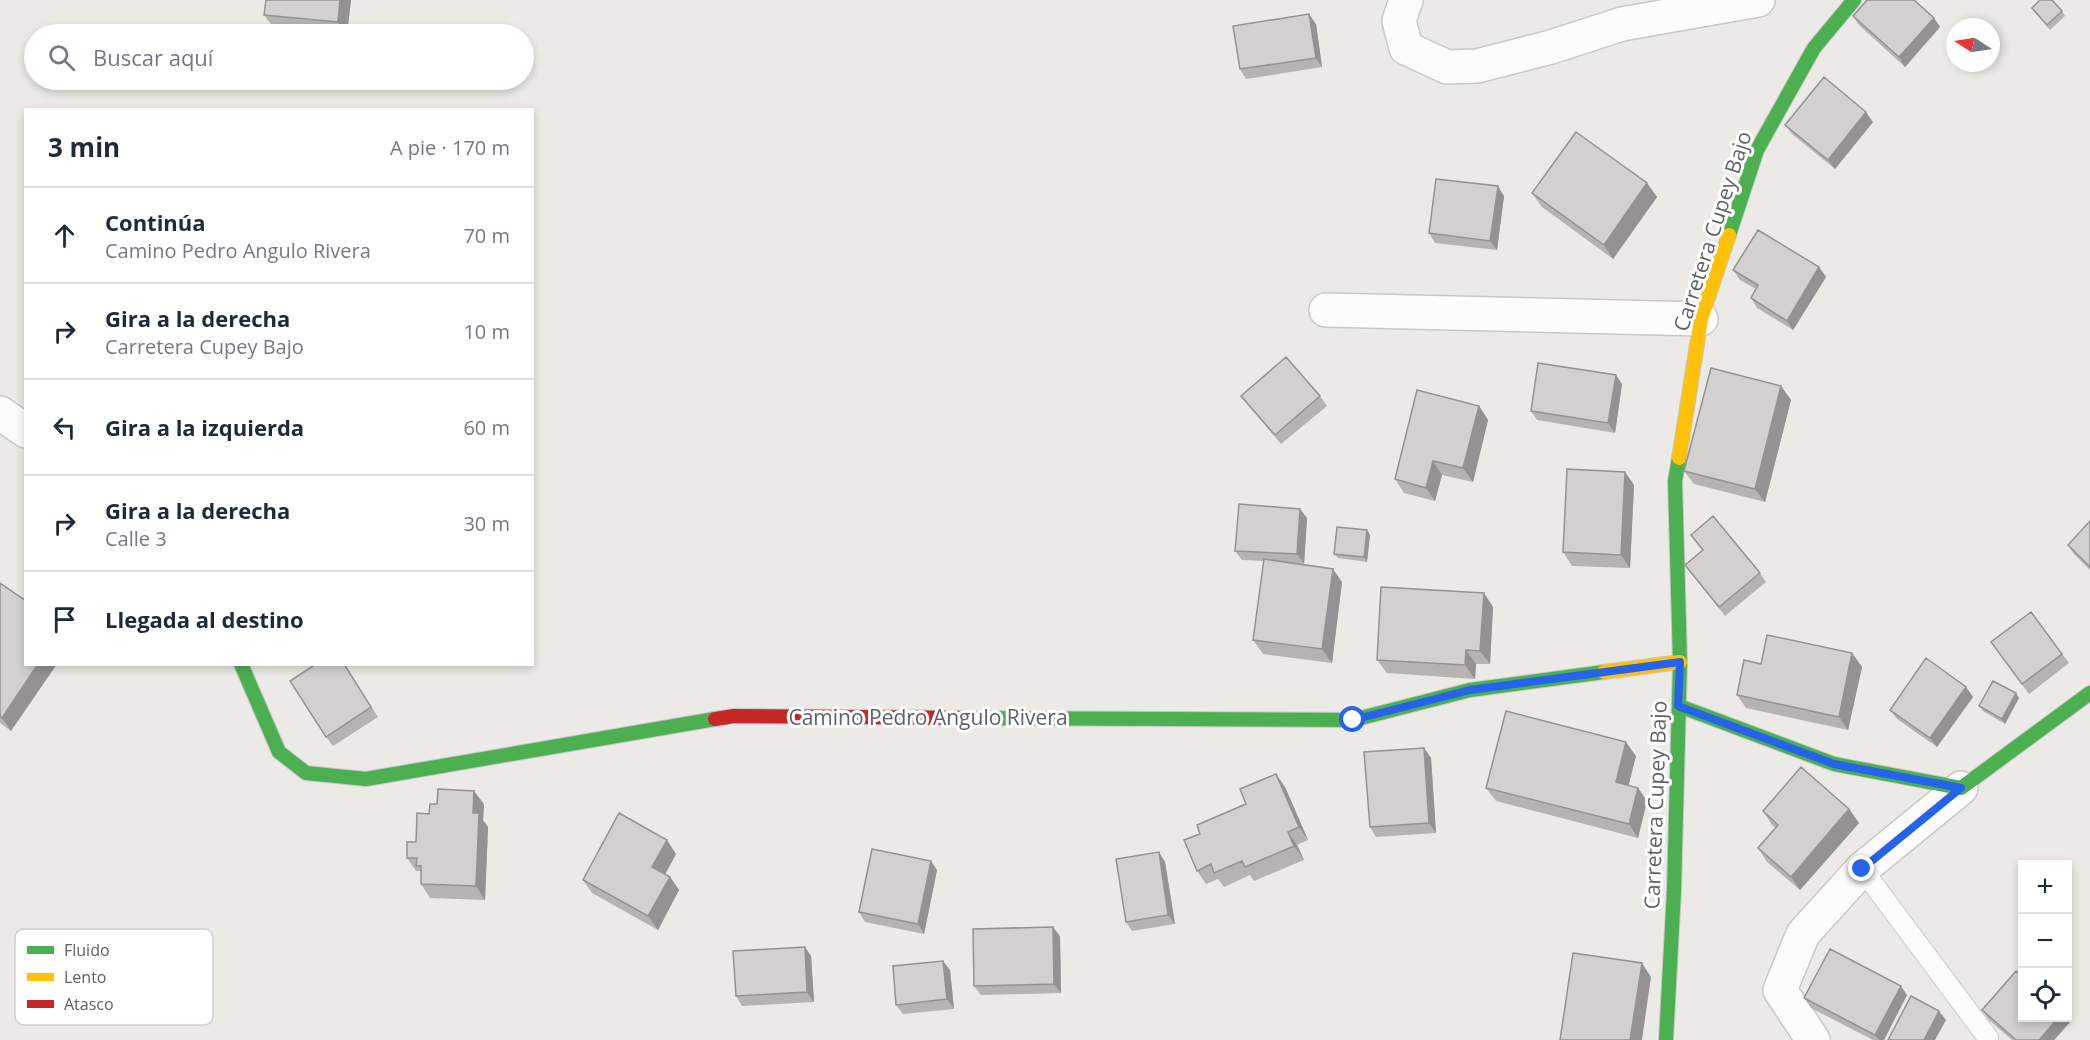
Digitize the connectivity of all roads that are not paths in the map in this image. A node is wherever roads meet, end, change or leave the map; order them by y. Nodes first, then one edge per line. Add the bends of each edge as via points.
1 (1406, 0) edge
2 (1758, 0) edge
3 (1854, 0) edge
4 (1326, 310) dead end
5 (1701, 319) junction
6 (0, 413) edge
7 (24, 430) edge
8 (1680, 662) junction
9 (242, 666) edge
10 (2090, 693) edge
11 (1678, 706) junction
12 (1961, 788) junction
13 (1862, 869) junction
14 (1988, 1038) dead end
15 (1666, 1040) edge
16 (1813, 1040) edge

1 - 2 street via 1399,21 1406,48 1447,67 1477,66 1622,24
3 - 5 street, Carretera Cupey Bajo via 1814,48 1757,150
4 - 5 street
5 - 8 street, Carretera Cupey Bajo via 1674,481
6 - 7 street
8 - 9 street, Camino Pedro Angulo Rivera via 1470,690 1353,720 734,716 366,779 306,773 279,752
8 - 11 street, Carretera Cupey Bajo
10 - 12 street
11 - 12 street via 1834,764
11 - 15 street, Carretera Cupey Bajo
12 - 13 street
13 - 14 lane
13 - 16 street via 1803,934 1780,990

